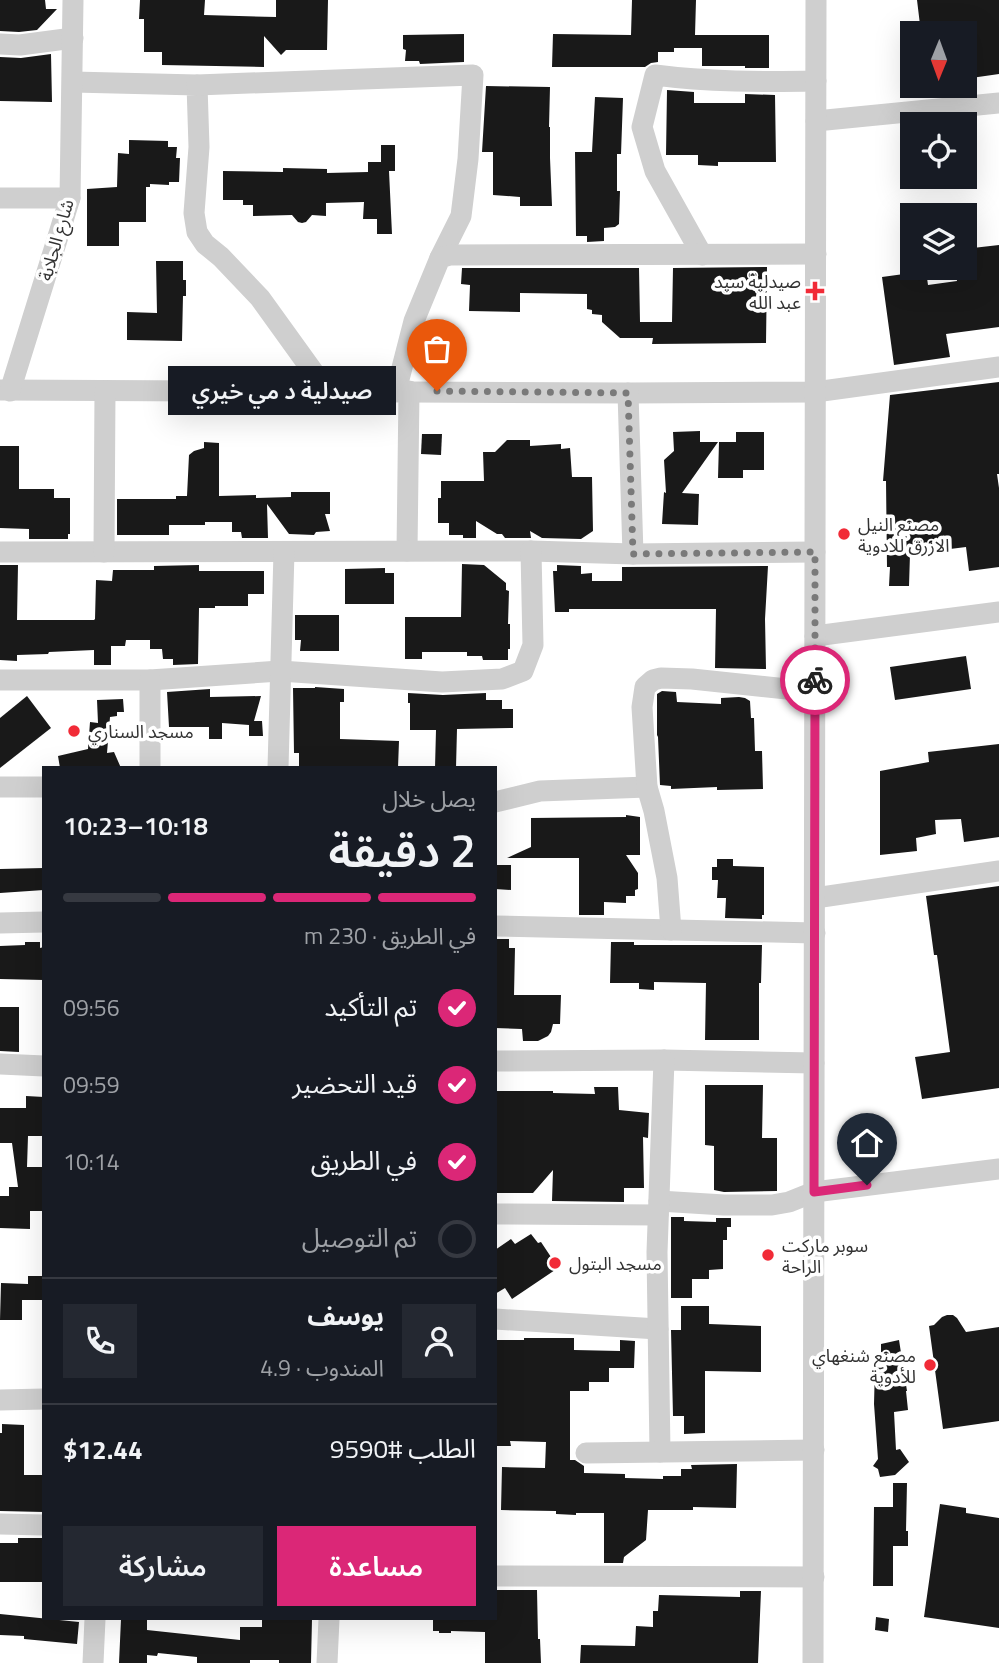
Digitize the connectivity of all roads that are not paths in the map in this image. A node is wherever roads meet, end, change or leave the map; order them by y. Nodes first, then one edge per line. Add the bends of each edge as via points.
1 (73, 0) edge
2 (816, 0) edge
3 (73, 37) junction
4 (0, 44) edge
5 (816, 81) junction
6 (73, 82) junction
7 (197, 85) junction
8 (999, 103) edge
9 (816, 121) junction
10 (0, 198) edge
11 (70, 198) junction
12 (816, 254) junction
13 (702, 255) junction
14 (439, 258) junction
15 (999, 367) edge
16 (5, 391) edge
17 (105, 391) junction
18 (327, 391) junction
19 (403, 391) junction
20 (816, 392) junction
21 (628, 393) junction
22 (407, 551) junction
23 (531, 551) junction
24 (0, 552) edge
25 (104, 552) junction
26 (284, 552) junction
27 (815, 552) junction
28 (633, 554) junction
29 (999, 612) edge
30 (815, 636) junction
31 (280, 671) junction
32 (0, 680) edge
33 (150, 680) junction
34 (815, 692) junction
35 (150, 766) edge
36 (278, 766) edge
37 (0, 787) edge
38 (42, 787) edge
39 (648, 787) junction
40 (497, 802) edge
41 (999, 871) edge
42 (815, 898) junction
43 (42, 922) edge
44 (0, 923) edge
45 (497, 926) edge
46 (671, 930) junction
47 (815, 933) junction
48 (664, 1060) junction
49 (497, 1061) edge
50 (814, 1063) junction
51 (0, 1064) edge
52 (42, 1066) edge
53 (999, 1169) edge
54 (814, 1192) junction
55 (659, 1208) junction
56 (497, 1213) edge
57 (497, 1319) edge
58 (658, 1329) junction
59 (42, 1399) edge
60 (0, 1400) edge
61 (814, 1450) junction
62 (660, 1452) junction
63 (586, 1453) dead end
64 (0, 1524) edge
65 (42, 1525) edge
66 (497, 1576) edge
67 (814, 1577) junction
68 (95, 1620) edge
69 (329, 1620) edge
70 (93, 1663) edge
71 (327, 1663) edge
72 (813, 1663) edge

1 - 3 street, شارع الجلابة
2 - 5 street
3 - 4 street
3 - 6 street, شارع الجلابة
5 - 9 street
5 - 13 street via 655,75 642,127 655,171
6 - 7 street
6 - 11 street, شارع الجلابة
7 - 14 street via 473,75 461,216
7 - 18 street via 197,232 260,298
8 - 9 street
9 - 12 street
10 - 11 street
11 - 16 street, شارع الجلابة
12 - 13 street
12 - 20 street
13 - 14 street
14 - 19 street via 414,321
15 - 20 street
16 - 17 street
17 - 18 street
17 - 25 street
18 - 19 street
19 - 21 street
19 - 22 street
20 - 21 street
20 - 27 street
21 - 28 street
22 - 23 street
22 - 26 street
23 - 28 street
23 - 31 street via 533,645 523,671 502,679 442,682
24 - 25 street
25 - 26 street
26 - 31 street
27 - 28 street
27 - 30 street
29 - 30 street
30 - 34 street
31 - 33 street
31 - 36 street
32 - 33 street
33 - 35 street
34 - 39 street via 692,679 653,680 645,687 642,707
34 - 42 street
37 - 38 street
39 - 40 street via 540,791
39 - 46 street via 667,878
41 - 42 street
42 - 47 street
43 - 44 street
45 - 46 street
46 - 47 street
47 - 50 street
48 - 49 street
48 - 50 street
48 - 55 street
50 - 54 street
51 - 52 street
53 - 54 street
54 - 55 street via 772,1205
54 - 61 street
55 - 56 street
55 - 58 street
57 - 58 street
58 - 62 street
59 - 60 street
61 - 62 street
61 - 67 street
62 - 63 street
64 - 65 street
66 - 67 street
67 - 72 street
68 - 70 street
69 - 71 street

